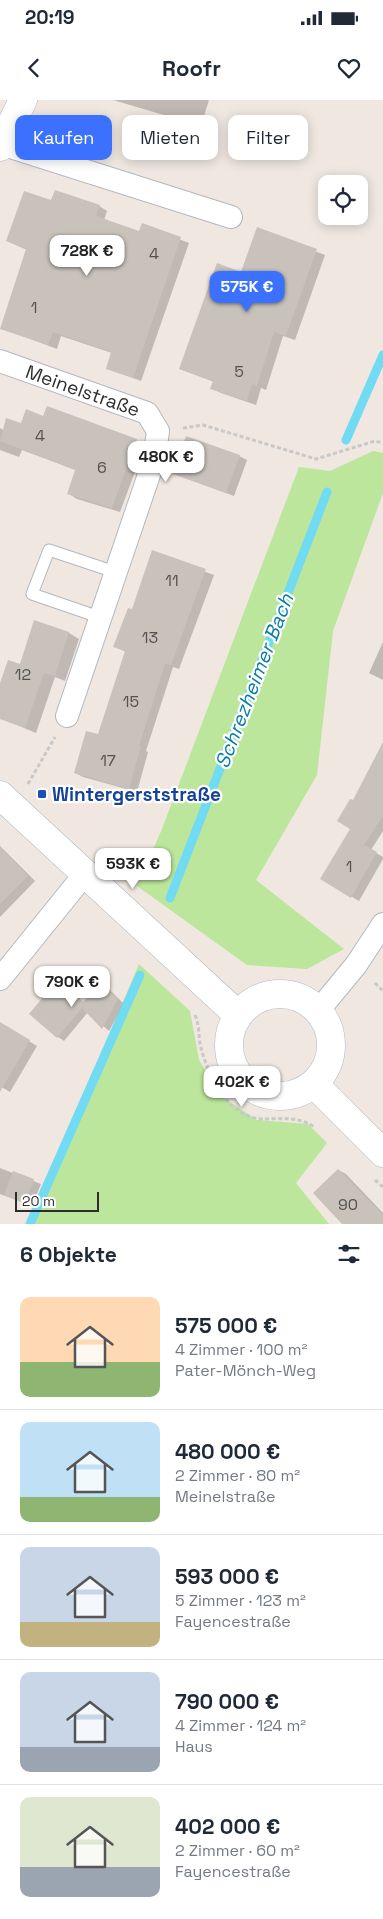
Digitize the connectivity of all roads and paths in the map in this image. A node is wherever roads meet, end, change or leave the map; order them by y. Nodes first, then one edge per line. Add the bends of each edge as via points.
1 (23, 100) edge
2 (1, 146) edge
3 (232, 217) dead end
4 (0, 362) edge
5 (158, 431) junction
6 (383, 443) edge
7 (115, 572) junction
8 (99, 617) junction
9 (67, 716) joint
10 (7, 801) edge
11 (84, 875) junction
12 (383, 924) edge
13 (0, 979) edge
14 (191, 1008) dead end
15 (318, 1011) junction
16 (238, 1015) junction
17 (314, 1084) junction
18 (317, 1129) dead end
19 (376, 1164) edge
20 (383, 1187) edge

1 - 2 street
2 - 3 street
4 - 5 street, Meinelstraße via 147,414
5 - 6 path via 203,425 316,459 375,441
5 - 7 street, Meinelstraße via 154,460
7 - 8 street, Meinelstraße
7 - 8 lane via 49,550 32,594
8 - 9 street, Meinelstraße
9 - 10 path
10 - 11 street
11 - 13 street
11 - 16 street
12 - 15 street via 356,965
14 - 18 path via 198,1022 208,1068 234,1110 249,1118 301,1120
15 - 16 street via 292,995 277,994 262,997
15 - 17 street via 327,1024 331,1048 324,1071
16 - 17 street via 228,1046 231,1063 252,1089 284,1097
17 - 19 street
19 - 20 path

